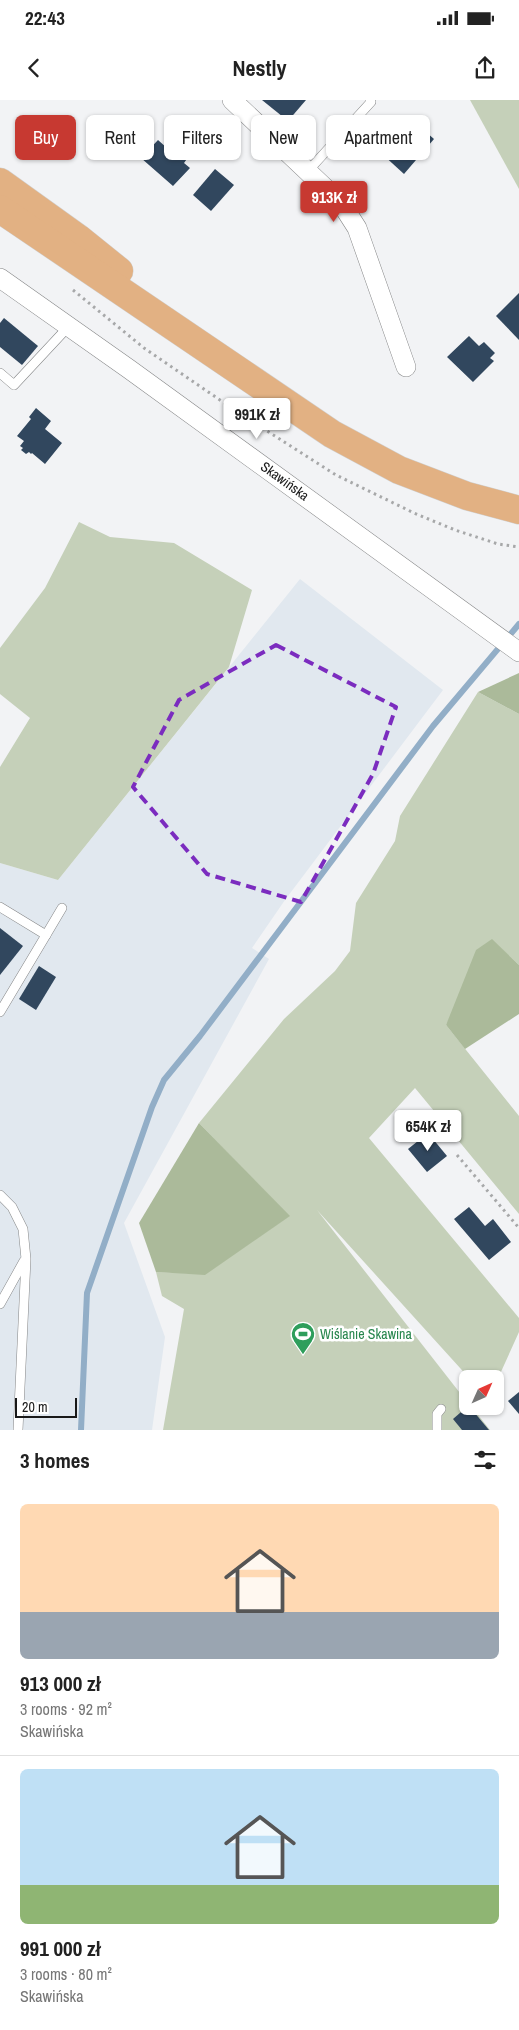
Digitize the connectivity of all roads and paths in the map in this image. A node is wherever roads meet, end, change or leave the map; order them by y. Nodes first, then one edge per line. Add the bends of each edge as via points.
1 (232, 100) edge
2 (370, 100) edge
3 (308, 171) junction
4 (0, 182) edge
5 (0, 209) edge
6 (0, 278) edge
7 (69, 326) junction
8 (205, 346) junction
9 (406, 367) dead end
10 (0, 373) edge
11 (519, 510) edge
12 (517, 651) edge
13 (0, 907) edge
14 (62, 908) dead end
15 (46, 935) junction
16 (0, 1012) edge
17 (457, 1155) dead end
18 (0, 1195) edge
19 (519, 1228) edge
20 (26, 1259) junction
21 (0, 1304) edge
22 (441, 1409) dead end
23 (18, 1430) edge
24 (437, 1430) edge

1 - 3 street
2 - 3 lane
3 - 9 street via 341,202 357,228
4 - 8 main road via 122,273
5 - 8 main road
6 - 7 street, Skawińska
7 - 10 lane via 14,386
7 - 12 street, Skawińska
8 - 11 main road via 332,434 399,470 467,496
13 - 15 lane
14 - 15 lane
15 - 16 lane
17 - 19 path
18 - 20 lane via 12,1207 23,1229
20 - 21 lane
20 - 23 lane
22 - 24 lane via 437,1414

